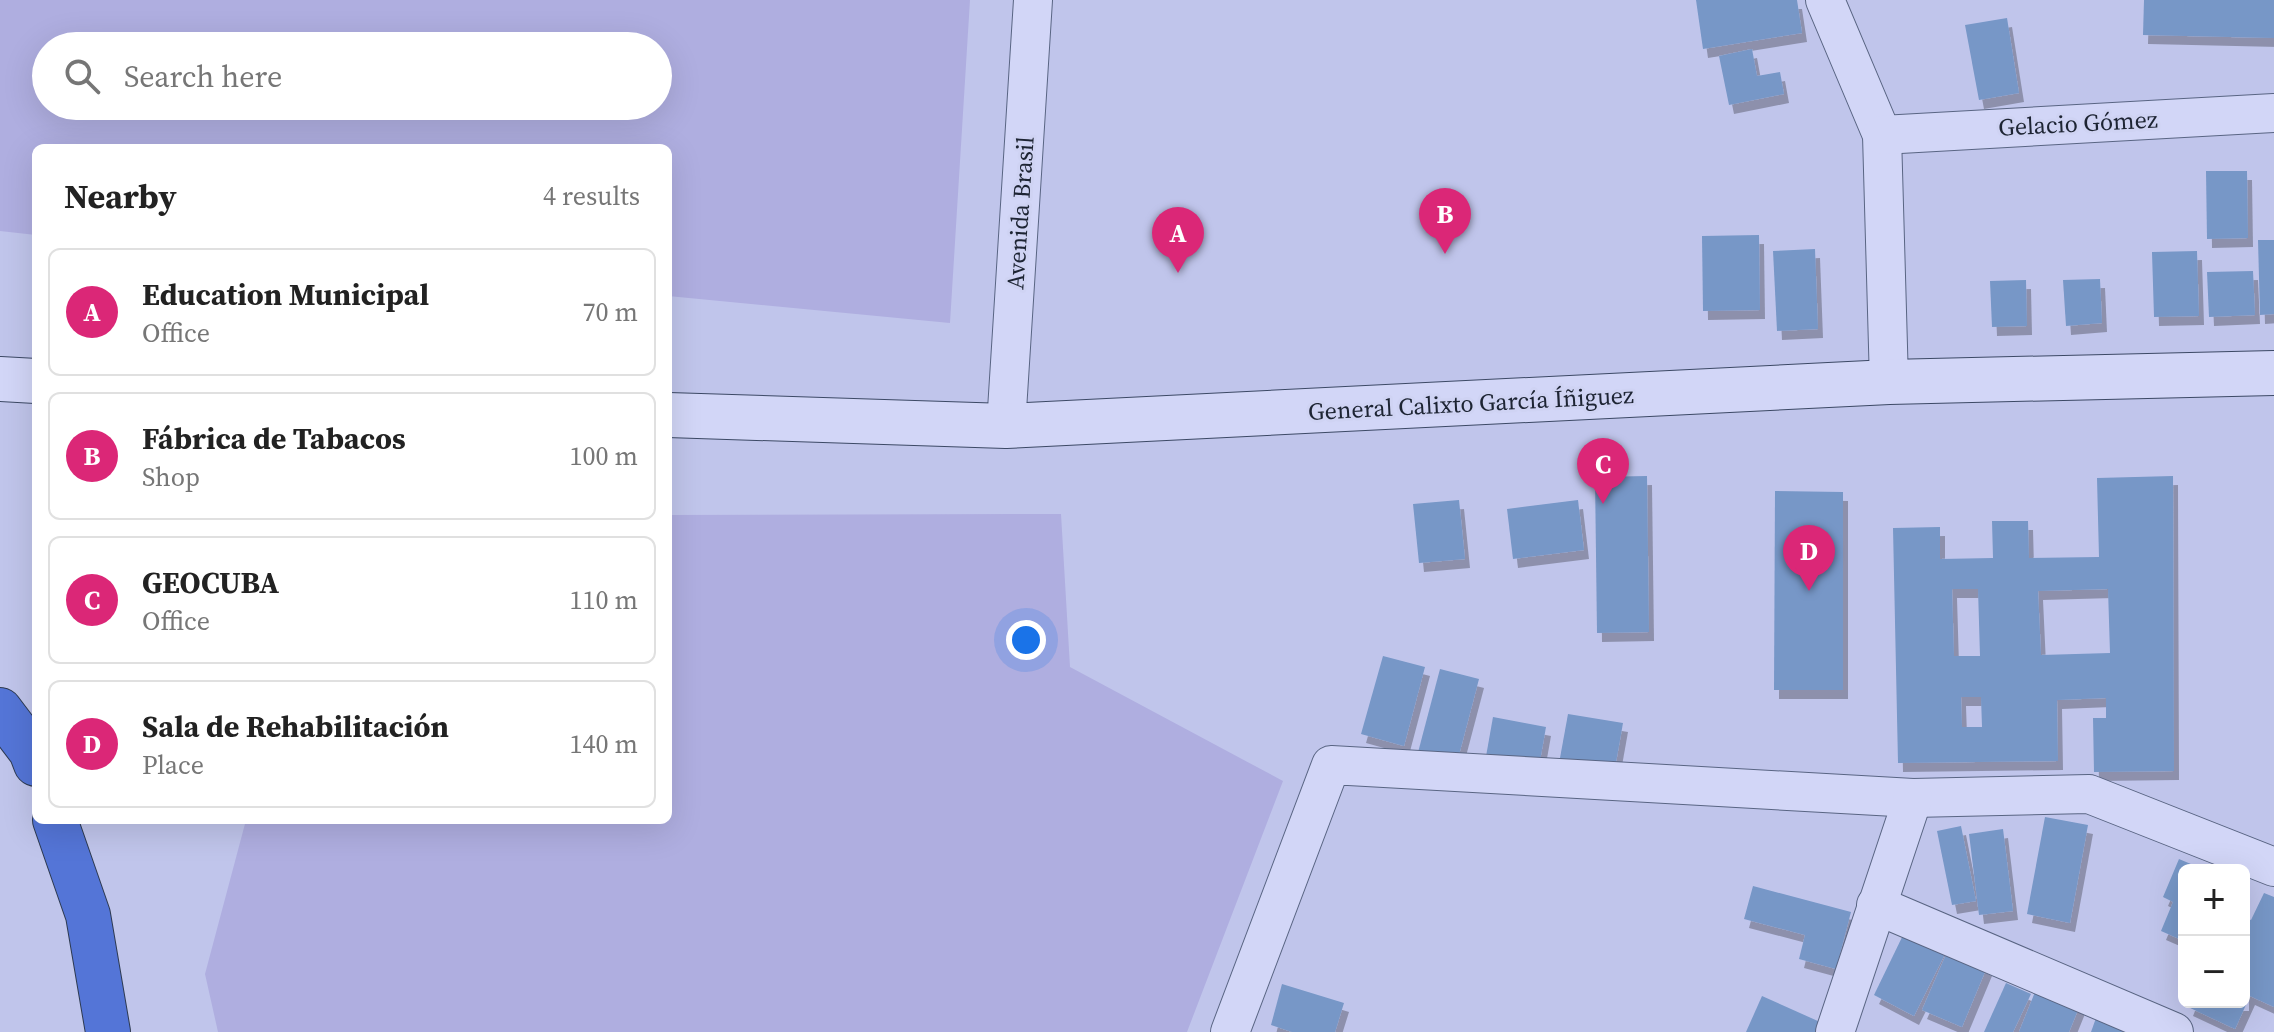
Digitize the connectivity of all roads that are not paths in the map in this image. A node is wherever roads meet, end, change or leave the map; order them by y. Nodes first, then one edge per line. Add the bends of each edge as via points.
1 (1033, 0) edge
2 (1825, 0) edge
3 (2274, 113) edge
4 (1882, 135) junction
5 (2274, 373) edge
6 (0, 379) edge
7 (32, 381) edge
8 (1889, 382) junction
9 (672, 415) edge
10 (1006, 426) junction
11 (0, 710) edge
12 (32, 754) edge
13 (1913, 798) junction
14 (56, 824) edge
15 (2274, 867) edge
16 (1876, 905) junction
17 (108, 1032) edge
18 (1230, 1032) edge
19 (1835, 1032) edge
20 (2174, 1032) edge

1 - 10 street, Avenida Brasil
2 - 4 street
3 - 4 street, Gelacio Gómez
4 - 8 street
5 - 8 main road, General Calixto García Íñiguez
6 - 7 main road
8 - 10 main road, General Calixto García Íñiguez
9 - 10 main road, General Calixto García Íñiguez
11 - 12 highway
13 - 15 street via 2089,794
13 - 16 street
13 - 18 street via 1331,765
14 - 17 highway via 88,915
16 - 19 street
16 - 20 street

